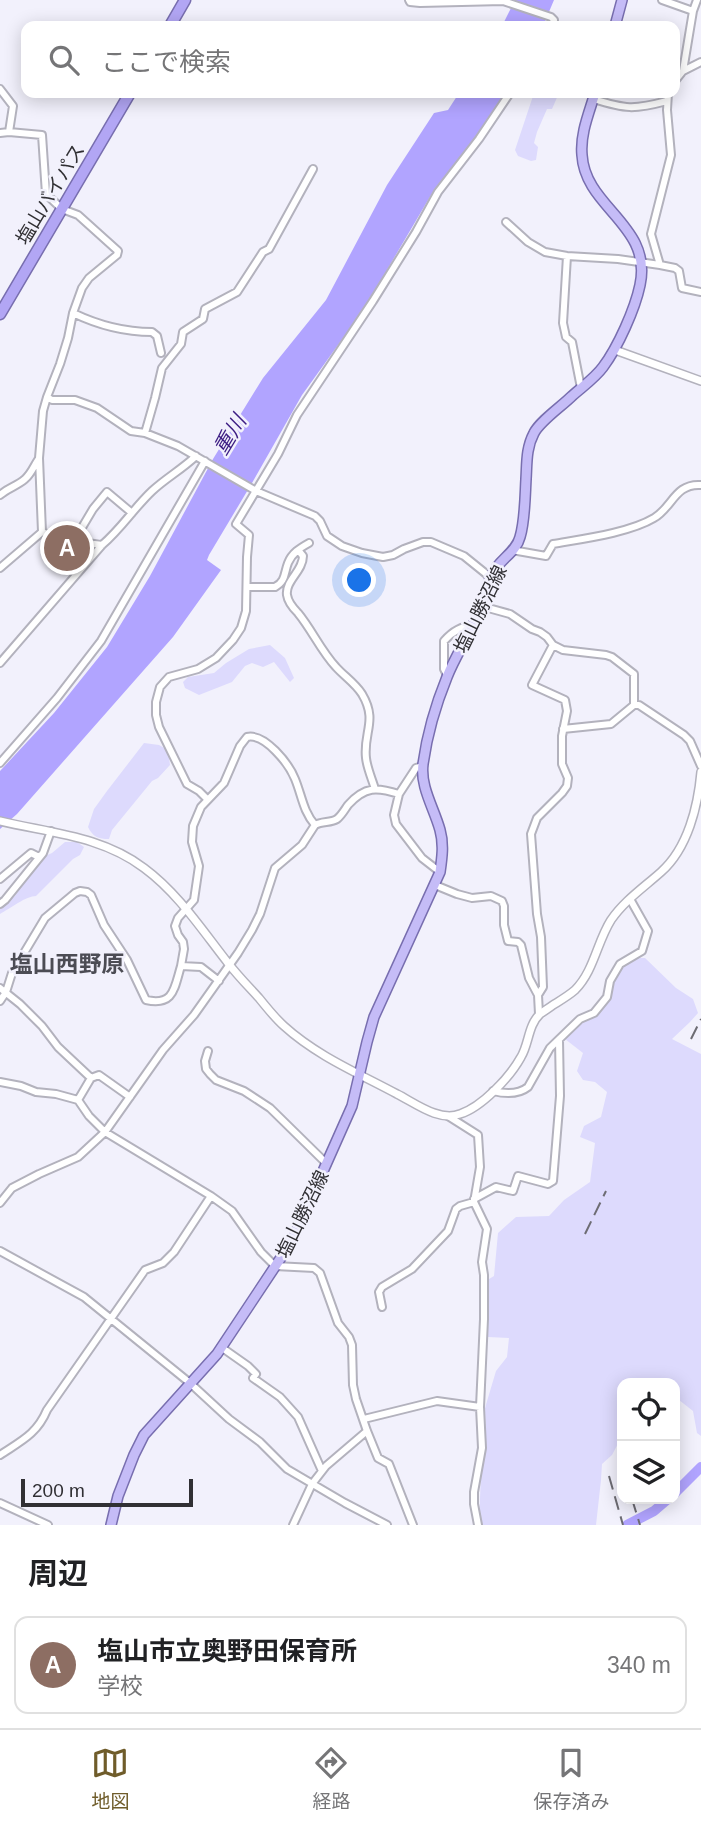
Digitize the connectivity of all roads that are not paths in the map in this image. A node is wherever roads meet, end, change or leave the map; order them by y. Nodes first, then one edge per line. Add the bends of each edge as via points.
1 (185, 0) edge
2 (409, 0) edge
3 (622, 0) edge
4 (662, 0) edge
5 (697, 0) edge
6 (506, 1) edge
7 (693, 11) junction
8 (173, 21) edge
9 (554, 21) edge
10 (616, 21) edge
11 (701, 62) edge
12 (683, 71) junction
13 (680, 75) edge
14 (0, 89) edge
15 (127, 98) edge
16 (507, 98) edge
17 (593, 98) edge
18 (600, 98) edge
19 (665, 98) edge
20 (667, 98) edge
21 (9, 132) junction
22 (0, 134) edge
23 (313, 169) dead end
24 (62, 209) junction
25 (506, 222) dead end
26 (567, 256) junction
27 (641, 263) junction
28 (660, 265) junction
29 (701, 292) edge
30 (73, 313) junction
31 (0, 314) edge
32 (615, 350) junction
33 (161, 353) dead end
34 (701, 381) edge
35 (581, 388) junction
36 (47, 397) junction
37 (145, 433) junction
38 (195, 456) junction
39 (39, 458) junction
40 (205, 461) junction
41 (701, 485) edge
42 (256, 491) junction
43 (0, 495) edge
44 (132, 513) junction
45 (42, 532) junction
46 (74, 541) junction
47 (309, 544) dead end
48 (102, 545) junction
49 (298, 550) junction
50 (512, 550) junction
51 (0, 568) edge
52 (491, 577) junction
53 (247, 587) junction
54 (481, 606) junction
55 (472, 626) junction
56 (553, 645) junction
57 (0, 663) edge
58 (447, 676) junction
59 (634, 705) junction
60 (563, 729) junction
61 (0, 763) edge
62 (701, 765) edge
63 (423, 766) junction
64 (701, 772) edge
65 (375, 789) junction
66 (400, 794) junction
67 (207, 799) junction
68 (0, 821) edge
69 (315, 825) junction
70 (51, 831) junction
71 (39, 857) junction
72 (440, 872) junction
73 (0, 879) edge
74 (435, 885) junction
75 (630, 899) junction
76 (0, 904) edge
77 (186, 909) junction
78 (229, 965) junction
79 (181, 966) junction
80 (219, 981) junction
81 (3, 990) edge
82 (538, 995) junction
83 (0, 1001) edge
84 (539, 1014) junction
85 (559, 1040) junction
86 (208, 1051) dead end
87 (360, 1076) junction
88 (91, 1077) junction
89 (0, 1082) edge
90 (493, 1091) junction
91 (130, 1097) junction
92 (78, 1100) junction
93 (448, 1116) junction
94 (105, 1132) junction
95 (327, 1164) junction
96 (211, 1196) junction
97 (474, 1200) junction
98 (0, 1203) edge
99 (0, 1251) edge
100 (275, 1266) junction
101 (382, 1307) dead end
102 (110, 1318) junction
103 (221, 1347) junction
104 (190, 1383) junction
105 (480, 1407) junction
106 (364, 1419) junction
107 (367, 1431) junction
108 (0, 1455) edge
109 (322, 1471) junction
110 (312, 1484) junction
111 (0, 1503) edge
112 (48, 1525) edge
113 (111, 1525) edge
114 (293, 1525) edge
115 (387, 1525) edge
116 (413, 1525) edge
117 (478, 1525) edge

1 - 8 highway
2 - 6 street via 420,4
3 - 10 main road
4 - 7 street
5 - 7 street
6 - 9 street
7 - 12 street
11 - 12 street
12 - 13 street
14 - 21 street via 13,106
15 - 24 highway, 塩山バイパス
16 - 42 street via 438,192 297,415
17 - 27 main road, 塩山勝沼線 via 582,142 586,175 629,230
18 - 19 street via 631,108
20 - 28 street via 671,155 651,234
21 - 22 street
21 - 24 street via 42,135 46,194
23 - 37 street via 269,249 237,292 205,309 203,319 183,332 181,344 162,368
24 - 30 street via 78,215 118,251 89,278
24 - 31 highway, 塩山バイパス
25 - 26 street via 545,252
26 - 27 street
26 - 35 street via 563,323 572,342
27 - 28 street
27 - 32 main road, 塩山勝沼線 via 637,296
28 - 29 street via 678,271 682,288
30 - 33 street via 93,323 152,332
30 - 36 street
32 - 34 street
32 - 35 main road, 塩山勝沼線
35 - 50 main road, 塩山勝沼線 via 535,431 527,452 521,536
36 - 37 street via 75,400 105,411 131,430
36 - 39 street
37 - 38 street
38 - 40 street
38 - 44 street
39 - 43 street via 28,477
39 - 45 street
40 - 42 street
40 - 61 street via 101,641
41 - 50 street via 684,488 657,516 634,526 553,544 546,556
42 - 52 street via 315,516 327,536 342,546 383,557 431,542 464,556
42 - 53 street via 236,524 249,535
44 - 46 street via 107,492
44 - 48 street
45 - 46 street
45 - 51 street
46 - 48 street
47 - 49 street
48 - 57 street
49 - 53 street via 279,585
49 - 65 street via 303,562 287,589 287,598 336,668 362,694 370,714 366,759
50 - 52 main road, 塩山勝沼線
52 - 54 main road, 塩山勝沼線
53 - 67 street via 246,611 233,640 198,669 169,677 156,702 159,727 187,784
54 - 55 main road, 塩山勝沼線
54 - 56 street via 510,614 548,637
55 - 58 main road, 塩山勝沼線
55 - 58 street via 444,641
56 - 59 street via 612,657 634,674
56 - 60 street via 532,685 565,701
58 - 63 main road, 塩山勝沼線
59 - 60 street via 611,724
59 - 62 street via 684,735
60 - 82 street via 567,786 537,818 531,834 541,937 543,987
63 - 66 street, 塩山勝沼線 via 416,768
63 - 72 main road, 塩山勝沼線 via 425,790 440,832
64 - 75 street via 691,823 672,860
65 - 66 street
65 - 69 street via 362,792 338,818
66 - 72 street via 396,824 422,858
67 - 69 street via 224,783 244,740 253,736 278,753 294,776 307,816
67 - 77 street via 192,826 199,866 194,900
68 - 70 street
69 - 78 street via 302,845 275,868 260,914
70 - 71 street
70 - 77 street via 112,848 130,858
71 - 73 street via 31,853
71 - 76 street
72 - 74 main road, 塩山勝沼線
74 - 82 street via 472,898 491,896 502,901 508,941 521,945
74 - 87 main road, 塩山勝沼線 via 374,1017
75 - 84 street via 607,927 576,988
75 - 85 street via 648,931 642,951 620,964 607,997
77 - 78 street
77 - 79 street via 175,926 183,942
78 - 80 street
78 - 87 street via 283,1025
79 - 80 street via 201,967
79 - 81 street via 166,1001 146,1000 91,895 80,891 44,918
80 - 91 street
81 - 83 street
81 - 88 street
82 - 84 street
84 - 90 street via 522,1056
85 - 90 street via 528,1087 503,1094
85 - 97 street via 553,1181 548,1184 518,1176 513,1191 496,1187
86 - 95 street via 206,1069 216,1080 270,1108
87 - 93 street
87 - 95 main road, 塩山勝沼線
88 - 91 street via 99,1075
88 - 92 street
89 - 92 street
90 - 93 street via 467,1111
91 - 94 street
92 - 94 street
93 - 97 street via 478,1135 480,1167
94 - 96 street
94 - 98 street via 78,1157 12,1188
95 - 100 main road, 塩山勝沼線 via 292,1241
96 - 100 street via 232,1211
96 - 102 street via 174,1252 163,1263 145,1270
97 - 101 street via 456,1209 448,1231 412,1269 382,1287
97 - 105 street via 487,1229 482,1262
99 - 102 street via 85,1297
100 - 103 main road, 塩山勝沼線
100 - 106 street via 314,1268 320,1273 338,1323 352,1345 353,1385
102 - 104 street
102 - 108 street via 41,1423
103 - 104 main road, 塩山勝沼線
103 - 109 street via 248,1366 256,1374 253,1378 280,1396 298,1418
104 - 110 street via 287,1469
104 - 113 main road, 塩山勝沼線 via 144,1434
105 - 106 street via 437,1401
105 - 117 street via 482,1448 474,1492
106 - 107 street
107 - 109 street
107 - 116 street via 379,1458 389,1464
109 - 110 street
110 - 114 street
110 - 115 street
111 - 112 street

